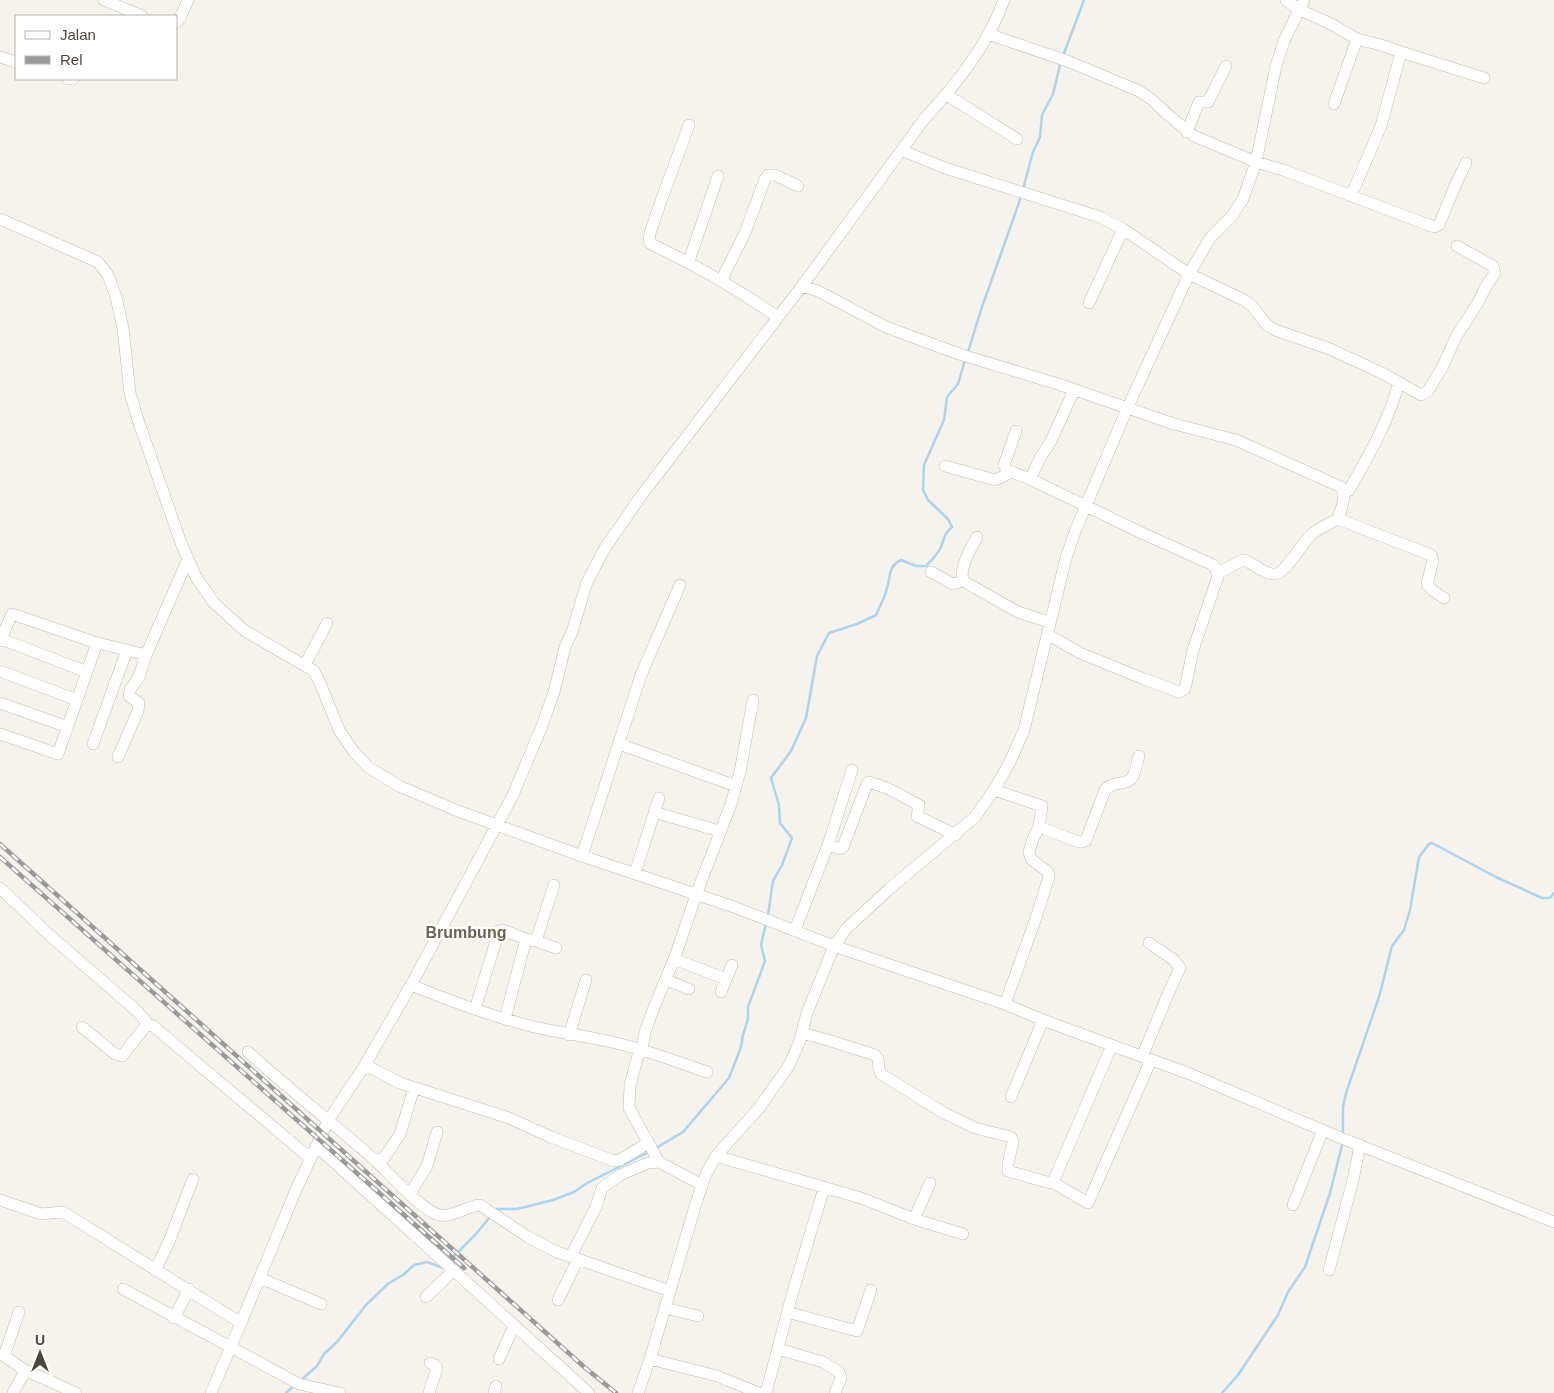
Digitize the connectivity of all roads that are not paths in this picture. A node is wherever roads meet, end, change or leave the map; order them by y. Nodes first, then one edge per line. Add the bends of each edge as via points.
1 (104, 0) edge
2 (188, 0) edge
3 (1004, 0) edge
4 (1286, 0) edge
5 (1301, 5) edge
6 (140, 15) edge
7 (178, 20) edge
8 (988, 34) junction
9 (1357, 39) junction
10 (1401, 52) junction
11 (0, 57) edge
12 (15, 62) edge
13 (1226, 66) dead end
14 (1484, 78) dead end
15 (947, 95) junction
16 (1334, 104) dead end
17 (690, 125) dead end
18 (1187, 132) junction
19 (1017, 140) dead end
20 (903, 151) junction
21 (1256, 162) junction
22 (1466, 163) dead end
23 (718, 176) dead end
24 (798, 186) dead end
25 (1351, 196) junction
26 (0, 219) edge
27 (1122, 228) junction
28 (1457, 246) dead end
29 (689, 261) junction
30 (1188, 274) junction
31 (721, 281) junction
32 (802, 286) junction
33 (1088, 303) dead end
34 (778, 317) junction
35 (1399, 382) junction
36 (1074, 390) junction
37 (1127, 409) junction
38 (1016, 431) dead end
39 (945, 466) dead end
40 (1009, 473) junction
41 (1030, 479) junction
42 (1344, 494) junction
43 (1085, 506) junction
44 (1338, 518) junction
45 (977, 537) dead end
46 (188, 558) junction
47 (931, 572) dead end
48 (1218, 573) junction
49 (963, 581) junction
50 (680, 585) dead end
51 (1444, 598) dead end
52 (327, 623) dead end
53 (1048, 628) junction
54 (0, 640) edge
55 (97, 643) junction
56 (127, 650) junction
57 (146, 655) junction
58 (304, 665) junction
59 (0, 672) edge
60 (87, 672) junction
61 (77, 700) junction
62 (753, 700) dead end
63 (0, 703) edge
64 (68, 727) junction
65 (0, 734) edge
66 (93, 744) dead end
67 (619, 744) junction
68 (1139, 756) dead end
69 (118, 757) dead end
70 (852, 770) dead end
71 (736, 786) junction
72 (994, 790) junction
73 (659, 798) dead end
74 (654, 812) junction
75 (497, 824) junction
76 (1040, 827) junction
77 (719, 831) junction
78 (956, 835) junction
79 (828, 845) junction
80 (582, 856) junction
81 (635, 872) junction
82 (554, 885) dead end
83 (0, 888) edge
84 (696, 895) junction
85 (795, 930) junction
86 (531, 940) junction
87 (1149, 943) dead end
88 (834, 946) junction
89 (556, 948) dead end
90 (674, 959) junction
91 (732, 965) dead end
92 (726, 979) junction
93 (586, 980) dead end
94 (666, 980) junction
95 (411, 985) junction
96 (690, 989) dead end
97 (721, 992) dead end
98 (1005, 1004) junction
99 (475, 1009) junction
100 (504, 1019) junction
101 (1043, 1020) junction
102 (149, 1025) junction
103 (82, 1027) dead end
104 (802, 1033) junction
105 (569, 1035) junction
106 (1112, 1045) junction
107 (641, 1048) junction
108 (248, 1052) dead end
109 (1146, 1058) junction
110 (365, 1065) junction
111 (707, 1072) dead end
112 (414, 1088) junction
113 (1011, 1097) dead end
114 (328, 1121) junction
115 (1323, 1130) junction
116 (437, 1132) dead end
117 (648, 1143) junction
118 (316, 1146) junction
119 (1360, 1146) junction
120 (716, 1156) junction
121 (310, 1158) junction
122 (658, 1159) junction
123 (376, 1161) junction
124 (193, 1178) dead end
125 (1052, 1182) junction
126 (930, 1183) dead end
127 (702, 1186) junction
128 (824, 1188) junction
129 (410, 1194) junction
130 (0, 1200) edge
131 (1293, 1205) dead end
132 (914, 1219) junction
133 (1554, 1222) edge
134 (963, 1234) dead end
135 (574, 1258) junction
136 (452, 1269) junction
137 (155, 1270) junction
138 (1329, 1270) dead end
139 (260, 1278) junction
140 (124, 1289) dead end
141 (189, 1289) junction
142 (871, 1290) dead end
143 (670, 1291) junction
144 (426, 1297) dead end
145 (558, 1300) dead end
146 (321, 1304) dead end
147 (665, 1308) junction
148 (19, 1312) dead end
149 (787, 1312) junction
150 (698, 1316) dead end
151 (174, 1318) junction
152 (241, 1323) junction
153 (514, 1326) junction
154 (231, 1347) junction
155 (778, 1349) junction
156 (498, 1359) dead end
157 (650, 1359) junction
158 (430, 1363) dead end
159 (26, 1372) junction
160 (60, 1390) edge
161 (13, 1393) edge
162 (76, 1393) edge
163 (210, 1393) edge
164 (338, 1393) edge
165 (429, 1393) edge
166 (589, 1393) edge
167 (638, 1393) edge
168 (759, 1393) edge
169 (766, 1393) edge
170 (835, 1393) edge

1 - 6 street
2 - 7 street
3 - 8 street
4 - 5 street
5 - 9 street
5 - 21 street via 1276,66
8 - 15 street
8 - 18 street via 1070,62 1139,91
9 - 10 street
9 - 16 street
10 - 14 street
10 - 25 street via 1381,126
11 - 12 street
13 - 18 street via 1208,102 1199,102
15 - 19 street
15 - 20 street via 925,118
17 - 29 street via 649,238 651,244
18 - 21 street
20 - 27 street via 945,168 1100,217
20 - 32 street
21 - 25 street
21 - 30 street via 1239,207 1214,232
22 - 25 street via 1436,227
23 - 29 street
24 - 31 street via 768,175 745,234
26 - 46 street via 98,262 105,269 123,328 130,393
27 - 30 street
27 - 33 street
28 - 35 street via 1493,266 1494,275 1427,392 1419,394
29 - 31 street
30 - 35 street via 1244,300 1275,330 1330,350
30 - 37 street
31 - 34 street
32 - 34 street
32 - 36 street via 818,291 886,328
34 - 75 street via 605,548 587,582 542,726
35 - 42 street via 1384,427
36 - 37 street
36 - 41 street
37 - 42 street via 1236,440 1341,487
37 - 43 street
38 - 40 street via 1004,465
39 - 40 street via 995,480
40 - 41 street
41 - 43 street
42 - 44 street
43 - 48 street via 1202,560 1215,567
43 - 53 street via 1066,558
44 - 48 street via 1313,533 1278,573 1269,573 1243,560
44 - 51 street via 1431,555 1433,560 1427,584
45 - 49 street via 964,568
46 - 57 street
46 - 58 street via 196,577 214,603 245,631
47 - 49 street via 952,584
48 - 53 street via 1183,691 1180,692 1080,653
49 - 53 street
50 - 67 street via 641,675
52 - 58 street
53 - 72 street via 1024,730
54 - 55 street via 12,614
54 - 60 street
55 - 56 street
55 - 60 street
56 - 57 street
56 - 66 street
57 - 69 street via 128,696 139,703 138,712
58 - 75 street via 314,671 339,730 368,767 399,786
59 - 61 street
60 - 61 street
61 - 64 street
62 - 71 street
63 - 64 street
64 - 65 street via 56,755
67 - 71 street
67 - 80 street
68 - 76 street via 1130,780 1112,784 1105,790 1086,840 1079,842
70 - 79 street
71 - 77 street
72 - 76 street via 1040,804 1043,808
72 - 78 street via 975,817
73 - 74 street
74 - 77 street
74 - 81 street
75 - 80 street
75 - 95 street
76 - 98 street via 1033,839 1030,856 1048,872 1049,880
77 - 84 street
78 - 79 street via 917,816 919,805 869,782 843,847
78 - 88 street via 888,890 846,929
79 - 85 street
80 - 81 street
81 - 84 street
82 - 86 street
83 - 102 street
84 - 85 street
84 - 90 street
85 - 88 street
86 - 89 street
86 - 99 street via 498,931
86 - 100 street
87 - 109 street via 1180,968
88 - 98 street
88 - 104 street
90 - 92 street
90 - 94 street
91 - 92 street
92 - 97 street
93 - 105 street
94 - 96 street
94 - 107 street
95 - 99 street
95 - 110 street
98 - 101 street
99 - 100 street
100 - 105 street
101 - 106 street
101 - 113 street
102 - 103 street via 122,1056
102 - 121 street
104 - 120 street via 786,1071 759,1108
104 - 125 street via 875,1055 882,1074 936,1109 974,1128 1011,1137 1014,1142 1008,1171
105 - 107 street
106 - 109 street
106 - 125 street
107 - 111 street
107 - 117 street via 630,1084 629,1108
108 - 114 street
109 - 115 street
109 - 125 street via 1088,1203
110 - 112 street
110 - 114 street
112 - 117 street via 509,1118 614,1160 620,1160
112 - 123 street via 400,1134 384,1158
114 - 118 street
114 - 123 street
115 - 119 street
115 - 131 street
116 - 129 street via 426,1166
117 - 122 street
118 - 121 street
118 - 136 street
119 - 133 street
119 - 138 street
120 - 127 street
120 - 128 street
121 - 139 street
122 - 127 street
122 - 135 street via 620,1175 602,1188
123 - 129 street
124 - 137 street
126 - 132 street
127 - 143 street
128 - 132 street
128 - 149 street
129 - 135 street via 440,1215 475,1206 484,1207 528,1238
130 - 137 street via 41,1214 63,1212
132 - 134 street
135 - 143 street
135 - 145 street
136 - 144 street
136 - 153 street
137 - 141 street
139 - 146 street
139 - 152 street
140 - 151 street
141 - 151 street
141 - 152 street
142 - 149 street via 857,1331
143 - 147 street
147 - 150 street
147 - 157 street
148 - 159 street via 4,1356
149 - 155 street
151 - 154 street
152 - 154 street
153 - 156 street
153 - 166 street
154 - 163 street
154 - 164 street via 299,1384
155 - 169 street
155 - 170 street via 832,1366 841,1376
157 - 167 street
157 - 168 street via 726,1379
158 - 165 street via 437,1368
159 - 160 street
159 - 161 street
160 - 162 street

